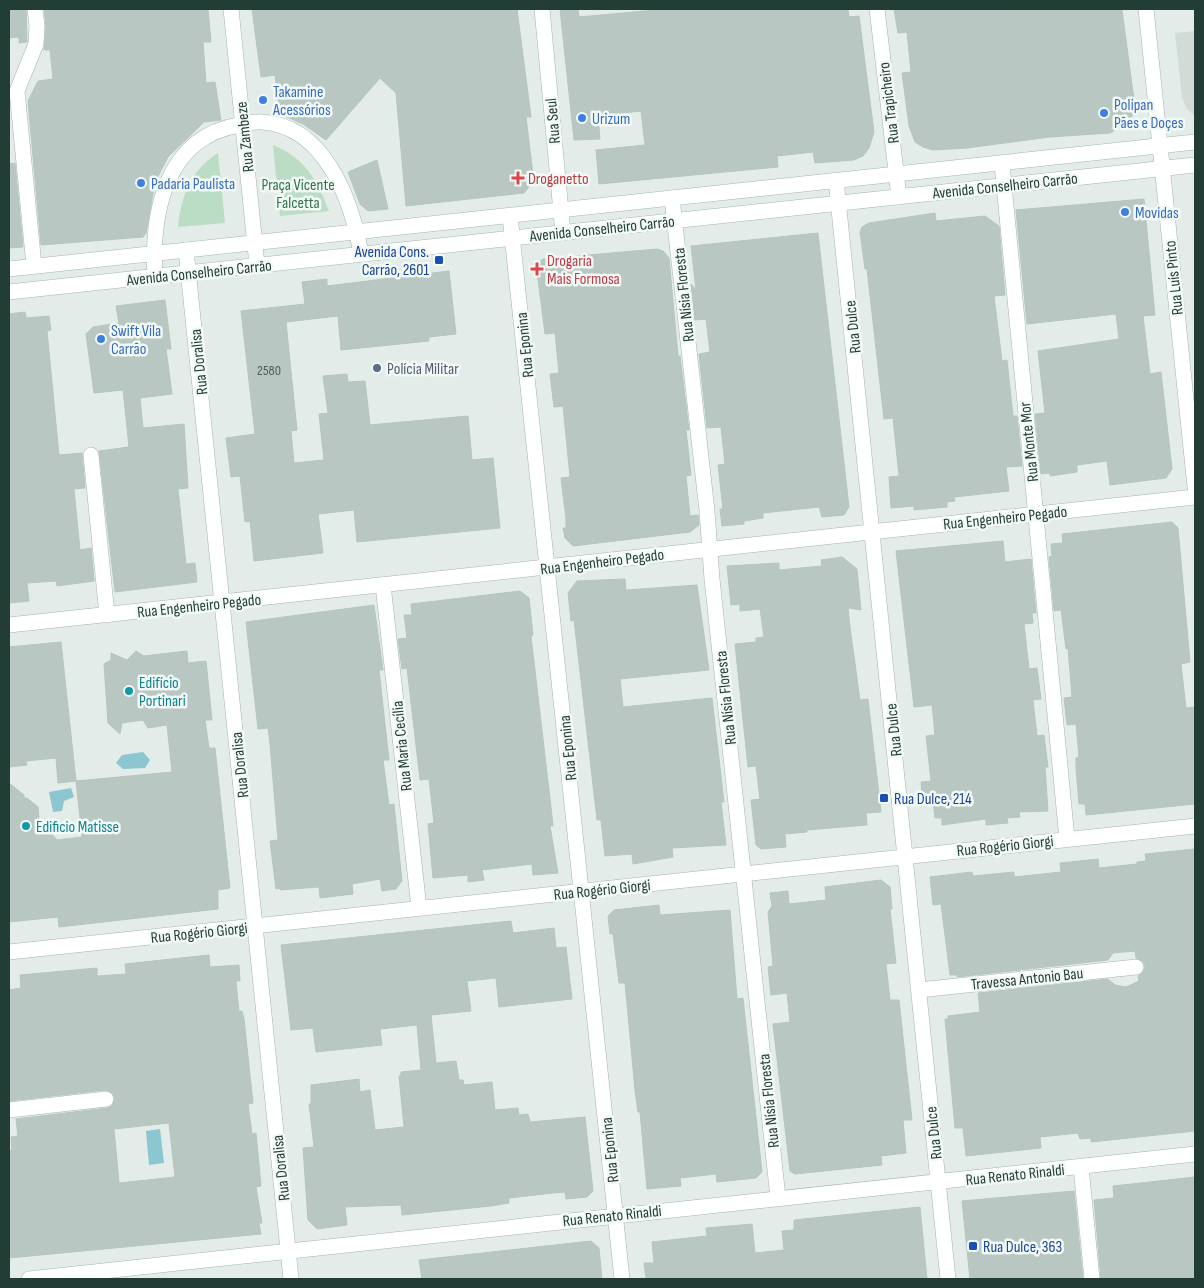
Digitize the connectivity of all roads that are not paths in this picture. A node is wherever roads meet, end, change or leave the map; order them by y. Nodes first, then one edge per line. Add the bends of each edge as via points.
1 (35, 9) edge
2 (230, 9) edge
3 (542, 9) edge
4 (877, 9) edge
5 (1146, 9) edge
6 (243, 124) junction
7 (1195, 142) edge
8 (1160, 146) junction
9 (1002, 164) junction
10 (1195, 165) edge
11 (1162, 168) junction
12 (896, 174) junction
13 (836, 180) junction
14 (1003, 186) junction
15 (899, 197) junction
16 (672, 198) junction
17 (840, 203) junction
18 (561, 210) junction
19 (510, 216) junction
20 (674, 221) junction
21 (357, 232) junction
22 (563, 232) junction
23 (512, 238) junction
24 (255, 242) junction
25 (186, 250) junction
26 (153, 253) junction
27 (361, 254) junction
28 (257, 265) junction
29 (34, 266) junction
30 (9, 269) edge
31 (189, 272) junction
32 (155, 276) junction
33 (9, 292) edge
34 (91, 455) dead end
35 (1195, 487) edge
36 (1195, 497) edge
37 (1035, 514) junction
38 (873, 531) junction
39 (710, 549) junction
40 (548, 568) junction
41 (383, 585) junction
42 (223, 602) junction
43 (107, 615) junction
44 (9, 625) edge
45 (1195, 826) edge
46 (1067, 839) junction
47 (906, 856) junction
48 (744, 873) junction
49 (582, 892) junction
50 (419, 908) junction
51 (255, 925) junction
52 (9, 952) edge
53 (1136, 967) dead end
54 (919, 990) junction
55 (106, 1099) dead end
56 (9, 1110) edge
57 (1195, 1154) edge
58 (1081, 1167) junction
59 (938, 1182) junction
60 (778, 1198) junction
61 (616, 1215) junction
62 (288, 1252) junction
63 (29, 1279) edge
64 (291, 1279) edge
65 (622, 1279) edge
66 (948, 1279) edge
67 (1092, 1279) edge

1 - 29 street via 36,44 17,91
2 - 6 street, Rua Zambeze
3 - 18 street, Rua Seul
4 - 12 street, Rua Trapicheiro
5 - 8 street, Rua Luís Pinto
6 - 21 street via 274,123 307,140 330,165
6 - 24 street, Rua Zambeze
6 - 26 street via 219,128 179,159 169,175 162,199
7 - 8 street, Avenida Conselheiro Carrão
8 - 9 street, Avenida Conselheiro Carrão
8 - 11 street, Rua Luís Pinto
9 - 12 street, Avenida Conselheiro Carrão
9 - 14 street, Rua Monte Mor
10 - 11 street, Avenida Conselheiro Carrão
11 - 14 street, Avenida Conselheiro Carrão
11 - 35 street, Rua Luís Pinto
12 - 13 street, Avenida Conselheiro Carrão
12 - 15 street, Rua Trapicheiro
13 - 16 street, Avenida Conselheiro Carrão
13 - 17 street, Rua Dulce
14 - 15 street, Avenida Conselheiro Carrão
14 - 37 street, Rua Monte Mor
15 - 17 street, Avenida Conselheiro Carrão
16 - 18 street, Avenida Conselheiro Carrão
16 - 20 street, Rua Nísia Floresta
17 - 20 street, Avenida Conselheiro Carrão
17 - 38 street, Rua Dulce
18 - 19 street, Avenida Conselheiro Carrão
18 - 22 street, Rua Seul
19 - 21 street, Avenida Conselheiro Carrão
19 - 23 street, Rua Eponina
20 - 22 street, Avenida Conselheiro Carrão
20 - 39 street, Rua Nísia Floresta
21 - 24 street, Avenida Conselheiro Carrão
21 - 27 street
22 - 23 street, Avenida Conselheiro Carrão
23 - 27 street, Avenida Conselheiro Carrão
23 - 40 street, Rua Eponina
24 - 25 street, Avenida Conselheiro Carrão
24 - 28 street, Rua Zambeze
25 - 26 street, Avenida Conselheiro Carrão
25 - 31 street, Rua Doralisa
26 - 29 street, Avenida Conselheiro Carrão
26 - 32 street
27 - 28 street, Avenida Conselheiro Carrão
28 - 31 street, Avenida Conselheiro Carrão
29 - 30 street, Avenida Conselheiro Carrão
31 - 32 street, Avenida Conselheiro Carrão
31 - 42 street, Rua Doralisa
32 - 33 street, Avenida Conselheiro Carrão
34 - 43 street
36 - 37 street, Rua Engenheiro Pegado
37 - 38 street, Rua Engenheiro Pegado
37 - 46 street, Rua Monte Mor
38 - 39 street, Rua Engenheiro Pegado
38 - 47 street, Rua Dulce
39 - 40 street, Rua Engenheiro Pegado
39 - 48 street, Rua Nísia Floresta
40 - 41 street, Rua Engenheiro Pegado
40 - 49 street, Rua Eponina
41 - 42 street, Rua Engenheiro Pegado
41 - 50 street, Rua Maria Cecília
42 - 43 street, Rua Engenheiro Pegado
42 - 51 street, Rua Doralisa
43 - 44 street, Rua Engenheiro Pegado
45 - 46 street, Rua Rogério Giorgi
46 - 47 street, Rua Rogério Giorgi
47 - 48 street, Rua Rogério Giorgi
47 - 54 street, Rua Dulce
48 - 49 street, Rua Rogério Giorgi
48 - 60 street, Rua Nísia Floresta
49 - 50 street, Rua Rogério Giorgi
49 - 61 street, Rua Eponina
50 - 51 street, Rua Rogério Giorgi
51 - 52 street, Rua Rogério Giorgi
51 - 62 street, Rua Doralisa
53 - 54 street, Travessa Antonio Bau
54 - 59 street, Rua Dulce
55 - 56 street
57 - 58 street, Rua Renato Rinaldi
58 - 59 street, Rua Renato Rinaldi
58 - 67 street
59 - 60 street, Rua Renato Rinaldi
59 - 66 street, Rua Dulce
60 - 61 street, Rua Renato Rinaldi
61 - 62 street, Rua Renato Rinaldi
61 - 65 street, Rua Eponina
62 - 63 street, Rua Renato Rinaldi
62 - 64 street, Rua Doralisa

